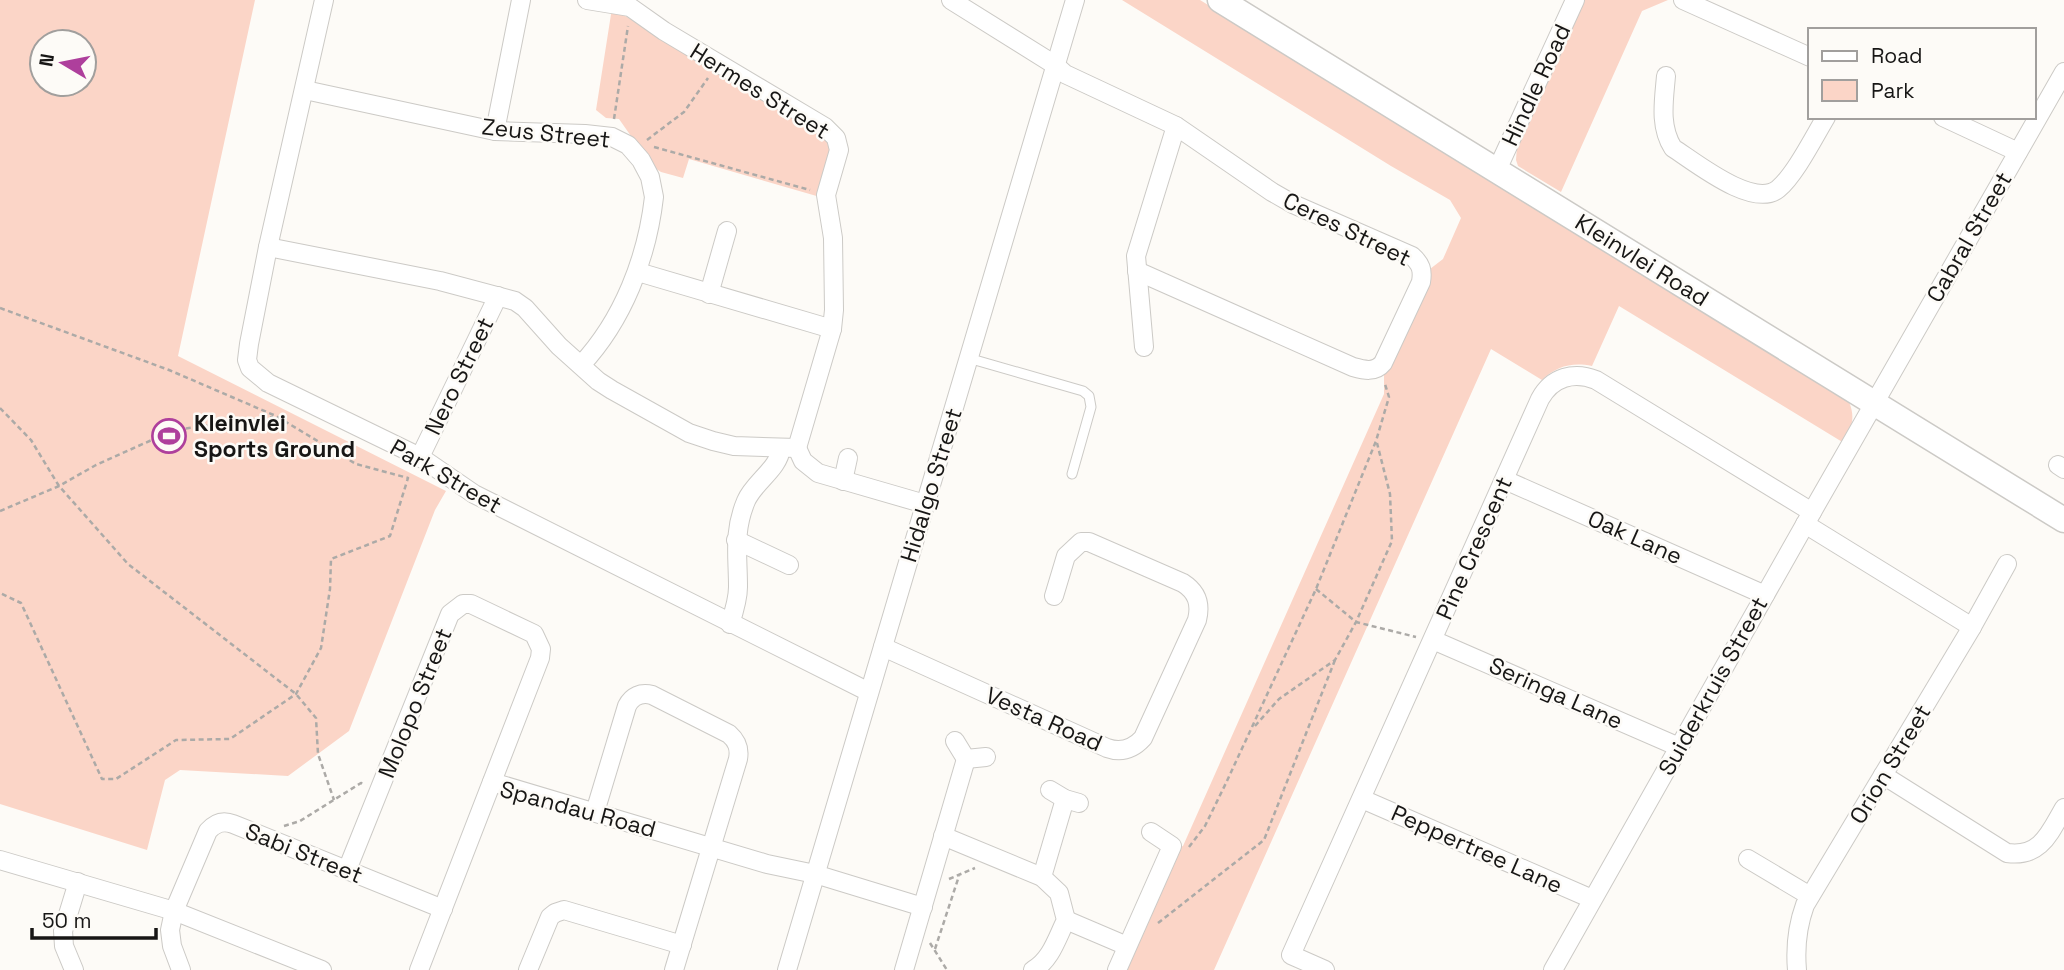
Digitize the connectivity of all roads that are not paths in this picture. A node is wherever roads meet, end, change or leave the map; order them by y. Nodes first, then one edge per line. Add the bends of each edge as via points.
1 (324, 0) edge
2 (521, 0) edge
3 (587, 0) edge
4 (951, 0) edge
5 (1075, 0) edge
6 (1220, 0) edge
7 (1575, 0) edge
8 (1683, 0) edge
9 (630, 3) edge
10 (1808, 56) edge
11 (1055, 65) junction
12 (2064, 72) edge
13 (1666, 76) dead end
14 (305, 90) junction
15 (1825, 119) edge
16 (1947, 119) edge
17 (1175, 126) junction
18 (495, 131) junction
19 (2018, 152) junction
20 (1497, 170) junction
21 (727, 231) dead end
22 (268, 247) junction
23 (1137, 271) junction
24 (638, 272) junction
25 (709, 294) junction
26 (498, 296) junction
27 (832, 329) junction
28 (1144, 347) dead end
29 (968, 358) junction
30 (581, 365) junction
31 (1874, 402) junction
32 (789, 448) junction
33 (420, 457) junction
34 (848, 458) dead end
35 (1072, 474) dead end
36 (1505, 480) junction
37 (842, 481) junction
38 (925, 504) junction
39 (1808, 518) junction
40 (2064, 520) edge
41 (736, 540) junction
42 (2007, 564) dead end
43 (789, 565) dead end
44 (1765, 595) junction
45 (1054, 596) dead end
46 (730, 624) junction
47 (1972, 626) junction
48 (1433, 640) junction
49 (883, 647) junction
50 (869, 692) junction
51 (955, 741) dead end
52 (1679, 747) junction
53 (986, 757) dead end
54 (966, 759) junction
55 (1883, 775) junction
56 (492, 782) junction
57 (1065, 797) dead end
58 (1362, 799) junction
59 (2064, 808) edge
60 (595, 812) junction
61 (1151, 832) dead end
62 (943, 836) junction
63 (711, 847) junction
64 (1748, 859) dead end
65 (0, 860) edge
66 (347, 870) junction
67 (815, 874) junction
68 (1042, 877) junction
69 (78, 883) junction
70 (1811, 896) junction
71 (1592, 899) junction
72 (923, 907) junction
73 (443, 909) junction
74 (174, 911) junction
75 (1066, 920) junction
76 (682, 945) junction
77 (1127, 946) junction
78 (1288, 962) edge
79 (316, 969) edge
80 (74, 970) edge
81 (181, 970) edge
82 (419, 970) edge
83 (528, 970) edge
84 (674, 970) edge
85 (786, 970) edge
86 (904, 970) edge
87 (1033, 970) edge
88 (1117, 970) edge
89 (1325, 970) edge
90 (1553, 970) edge
91 (1797, 970) edge

1 - 14 street, Park Street
2 - 18 street
3 - 9 street
4 - 11 street, Ceres Street
5 - 11 street, Hidalgo Street
6 - 20 street, Kleinvlei Road
7 - 20 street, Hindle Road
8 - 10 street
9 - 27 street, Hermes Street via 664,31 825,127 836,138 839,150 827,195 833,239
11 - 17 street, Ceres Street
11 - 29 street, Hidalgo Street
12 - 19 street, Cabral Street
13 - 15 street via 1663,122 1673,148 1751,193 1766,195 1787,180
14 - 18 street, Zeus Street
14 - 22 street, Park Street
16 - 19 street
17 - 23 street via 1138,248
17 - 23 street, Ceres Street via 1293,204 1408,254 1421,266 1421,282 1380,367 1366,370
18 - 24 street, Zeus Street via 612,136 637,148 654,197
19 - 31 street, Cabral Street
20 - 31 street, Kleinvlei Road
21 - 25 street
22 - 26 street
22 - 33 street, Park Street via 247,357 253,372
23 - 28 street
24 - 25 street
24 - 30 street, Zeus Street via 607,335
25 - 27 street
26 - 30 street via 525,308
26 - 33 street, Nero Street
27 - 32 street, Hermes Street
29 - 35 lane via 1089,396 1091,407
29 - 38 street, Hidalgo Street
30 - 32 street via 612,390 689,433 734,446
31 - 39 street, Suiderkruis Street
31 - 40 street, Kleinvlei Road
32 - 37 street via 818,473
32 - 41 street, Hermes Street via 747,499
33 - 46 street, Park Street via 474,494
34 - 37 street
36 - 39 street, Pine Crescent via 1544,392 1563,377 1580,375 1596,380
36 - 44 street, Oak Lane
36 - 48 street, Pine Crescent
37 - 38 street
38 - 49 street, Hidalgo Street
39 - 44 street, Suiderkruis Street
39 - 47 street, Pine Crescent
41 - 43 street
41 - 46 street, Hermes Street via 738,589
42 - 47 street, Orion Street
44 - 52 street, Suiderkruis Street
45 - 49 street, Vesta Road via 1066,556 1081,542 1089,542 1183,583 1197,599 1197,620 1143,738 1132,747 1107,748
46 - 50 street, Park Street
47 - 55 street, Orion Street
48 - 52 street, Seringa Lane
48 - 58 street, Pine Crescent
49 - 50 street, Hidalgo Street
50 - 67 street, Hidalgo Street
51 - 54 street
52 - 71 street, Suiderkruis Street
53 - 54 street
54 - 62 street
55 - 59 street via 2007,853 2041,845
55 - 70 street, Orion Street
56 - 60 street, Spandau Road
56 - 66 street, Molopo Street via 541,649 534,634 463,604 450,614
56 - 73 street, Spandau Road
57 - 68 street
58 - 71 street, Peppertree Lane
58 - 78 street, Pine Crescent
60 - 63 street, Spandau Road
60 - 63 street via 627,706 636,696 652,695 729,733 737,742 738,759
61 - 77 street via 1172,846
62 - 68 street
62 - 72 street
63 - 67 street, Spandau Road
63 - 76 street
64 - 70 street
65 - 69 street
66 - 73 street, Sabi Street
66 - 74 street, Sabi Street via 222,822 212,827
67 - 72 street, Spandau Road
67 - 85 street, Hidalgo Street
68 - 75 street via 1059,893
69 - 74 street
69 - 80 street via 63,931
70 - 91 street, Orion Street via 1799,920
71 - 90 street, Suiderkruis Street
72 - 86 street
73 - 82 street, Spandau Road
74 - 79 street
74 - 81 street via 170,938
75 - 77 street
75 - 87 street via 1048,957
76 - 83 street via 564,910 547,922
76 - 84 street
77 - 88 street
78 - 89 street, Pine Crescent

